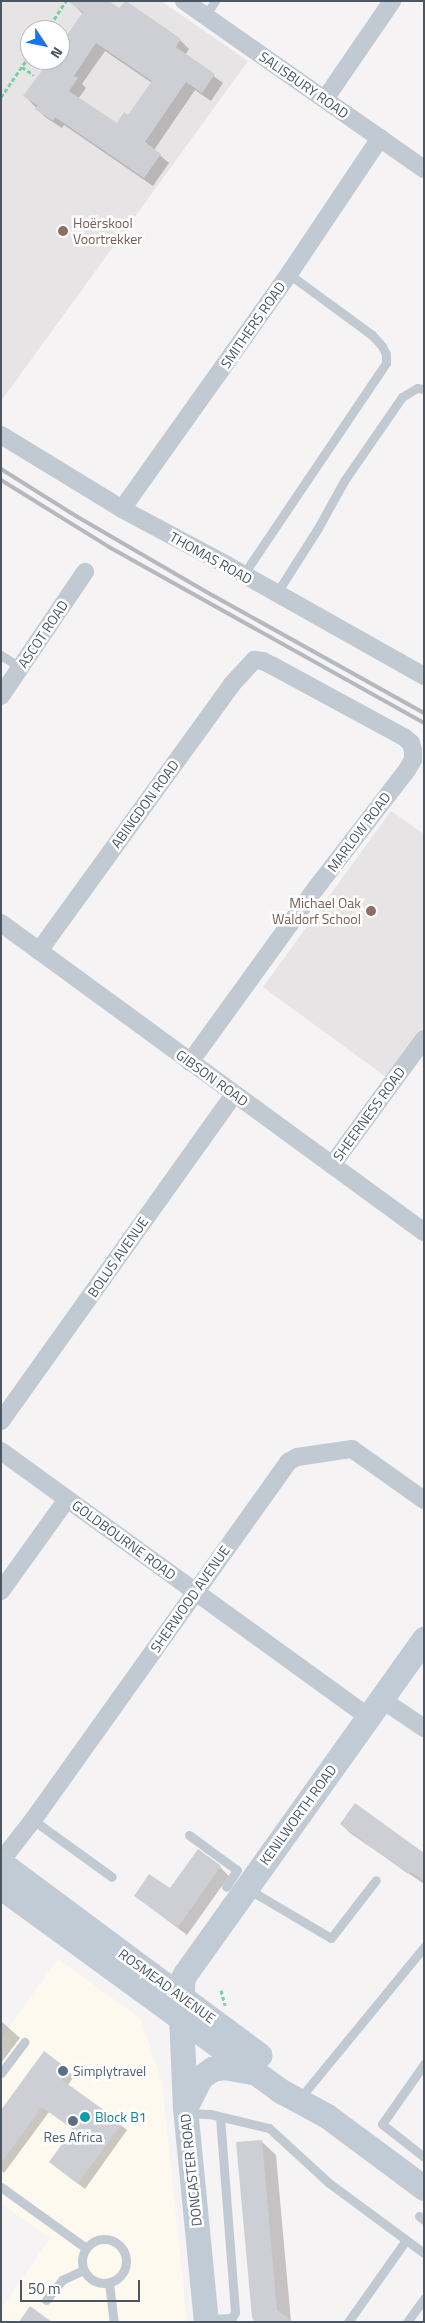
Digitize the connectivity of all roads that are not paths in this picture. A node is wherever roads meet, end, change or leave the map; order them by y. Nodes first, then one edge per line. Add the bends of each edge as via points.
1 (184, 1) edge
2 (215, 1) edge
3 (392, 1) edge
4 (205, 16) junction
5 (325, 99) junction
6 (380, 138) junction
7 (424, 169) edge
8 (289, 274) junction
9 (424, 389) edge
10 (1, 435) edge
11 (122, 509) junction
12 (85, 572) dead end
13 (243, 575) junction
14 (276, 594) junction
15 (1, 655) edge
16 (254, 660) joint
17 (21, 668) junction
18 (421, 670) edge
19 (1, 696) edge
20 (1, 923) edge
21 (39, 951) junction
22 (424, 1040) edge
23 (190, 1062) junction
24 (234, 1094) junction
25 (332, 1165) junction
26 (424, 1232) edge
27 (1, 1421) edge
28 (1, 1451) edge
29 (67, 1499) junction
30 (424, 1500) edge
31 (1, 1591) edge
32 (195, 1591) junction
33 (424, 1639) edge
34 (375, 1708) junction
35 (424, 1728) edge
36 (33, 1820) junction
37 (189, 1836) dead end
38 (1, 1862) edge
39 (112, 1877) dead end
40 (376, 1880) dead end
41 (239, 1883) junction
42 (1, 1887) edge
43 (424, 1947) edge
44 (180, 2006) junction
45 (24, 2042) dead end
46 (424, 2064) edge
47 (1, 2073) edge
48 (257, 2073) junction
49 (305, 2092) junction
50 (185, 2111) junction
51 (327, 2116) junction
52 (220, 2118) junction
53 (424, 2157) edge
54 (421, 2181) edge
55 (1, 2187) edge
56 (406, 2240) junction
57 (86, 2248) junction
58 (424, 2253) edge
59 (83, 2270) junction
60 (108, 2283) junction
61 (424, 2299) edge
62 (46, 2300) dead end
63 (206, 2320) edge
64 (114, 2322) edge
65 (348, 2322) edge
66 (407, 2322) edge

1 - 4 street, SALISBURY ROAD
2 - 4 lane
3 - 5 street
4 - 5 street, SALISBURY ROAD
5 - 6 street, SALISBURY ROAD
6 - 7 street, SALISBURY ROAD
6 - 8 street, SMITHERS ROAD
8 - 11 street, SMITHERS ROAD
8 - 13 lane via 372,336 382,346 386,363
9 - 14 lane via 417,388 402,397 344,481
10 - 11 street, THOMAS ROAD
11 - 13 street, THOMAS ROAD
12 - 17 street, ASCOT ROAD
13 - 14 street, THOMAS ROAD
14 - 18 street, THOMAS ROAD
15 - 17 lane
16 - 21 street, ABINGDON ROAD via 232,684
16 - 23 street, MARLOW ROAD via 273,666 404,737 411,743 413,760
17 - 19 street, ASCOT ROAD
20 - 21 street, GIBSON ROAD
21 - 23 street, GIBSON ROAD
22 - 25 street, SHEERNESS ROAD
23 - 24 street, GIBSON ROAD
24 - 25 street, GIBSON ROAD
24 - 27 street, BOLUS AVENUE
25 - 26 street, GIBSON ROAD
28 - 29 street, GOLDBOURNE ROAD
29 - 31 street
29 - 32 street, GOLDBOURNE ROAD
30 - 32 street, SHERWOOD AVENUE via 352,1450 297,1457 285,1466
32 - 34 street, GOLDBOURNE ROAD
32 - 36 street, SHERWOOD AVENUE
33 - 34 main road, KENILWORTH ROAD
34 - 35 street, GOLDBOURNE ROAD
34 - 41 main road, KENILWORTH ROAD
36 - 38 street, SHERWOOD AVENUE
36 - 39 lane
37 - 41 lane via 235,1868
38 - 44 main road, ROSMEAD AVENUE
40 - 41 lane via 331,1938
41 - 44 main road, KENILWORTH ROAD via 185,1974
42 - 44 main road, ROSMEAD AVENUE
43 - 49 lane
44 - 48 main road, ROSMEAD AVENUE
44 - 49 main road, ROSMEAD AVENUE via 291,2078
44 - 50 main road, DONCASTER ROAD
45 - 47 lane
46 - 53 lane via 382,2124
48 - 50 main road via 224,2067 212,2069 201,2077
48 - 51 main road, ROSMEAD AVENUE via 281,2091
49 - 51 main road, ROSMEAD AVENUE
50 - 52 lane
50 - 63 main road, DONCASTER ROAD
51 - 54 main road, ROSMEAD AVENUE
52 - 56 lane via 269,2128 329,2182
52 - 63 lane via 235,2312 232,2318
55 - 57 lane
56 - 58 lane
56 - 65 lane
57 - 59 lane via 82,2255
57 - 60 lane via 91,2243 106,2239 113,2240 123,2250 125,2270
59 - 60 lane via 94,2281
59 - 62 lane via 62,2280
60 - 64 lane
61 - 66 lane

